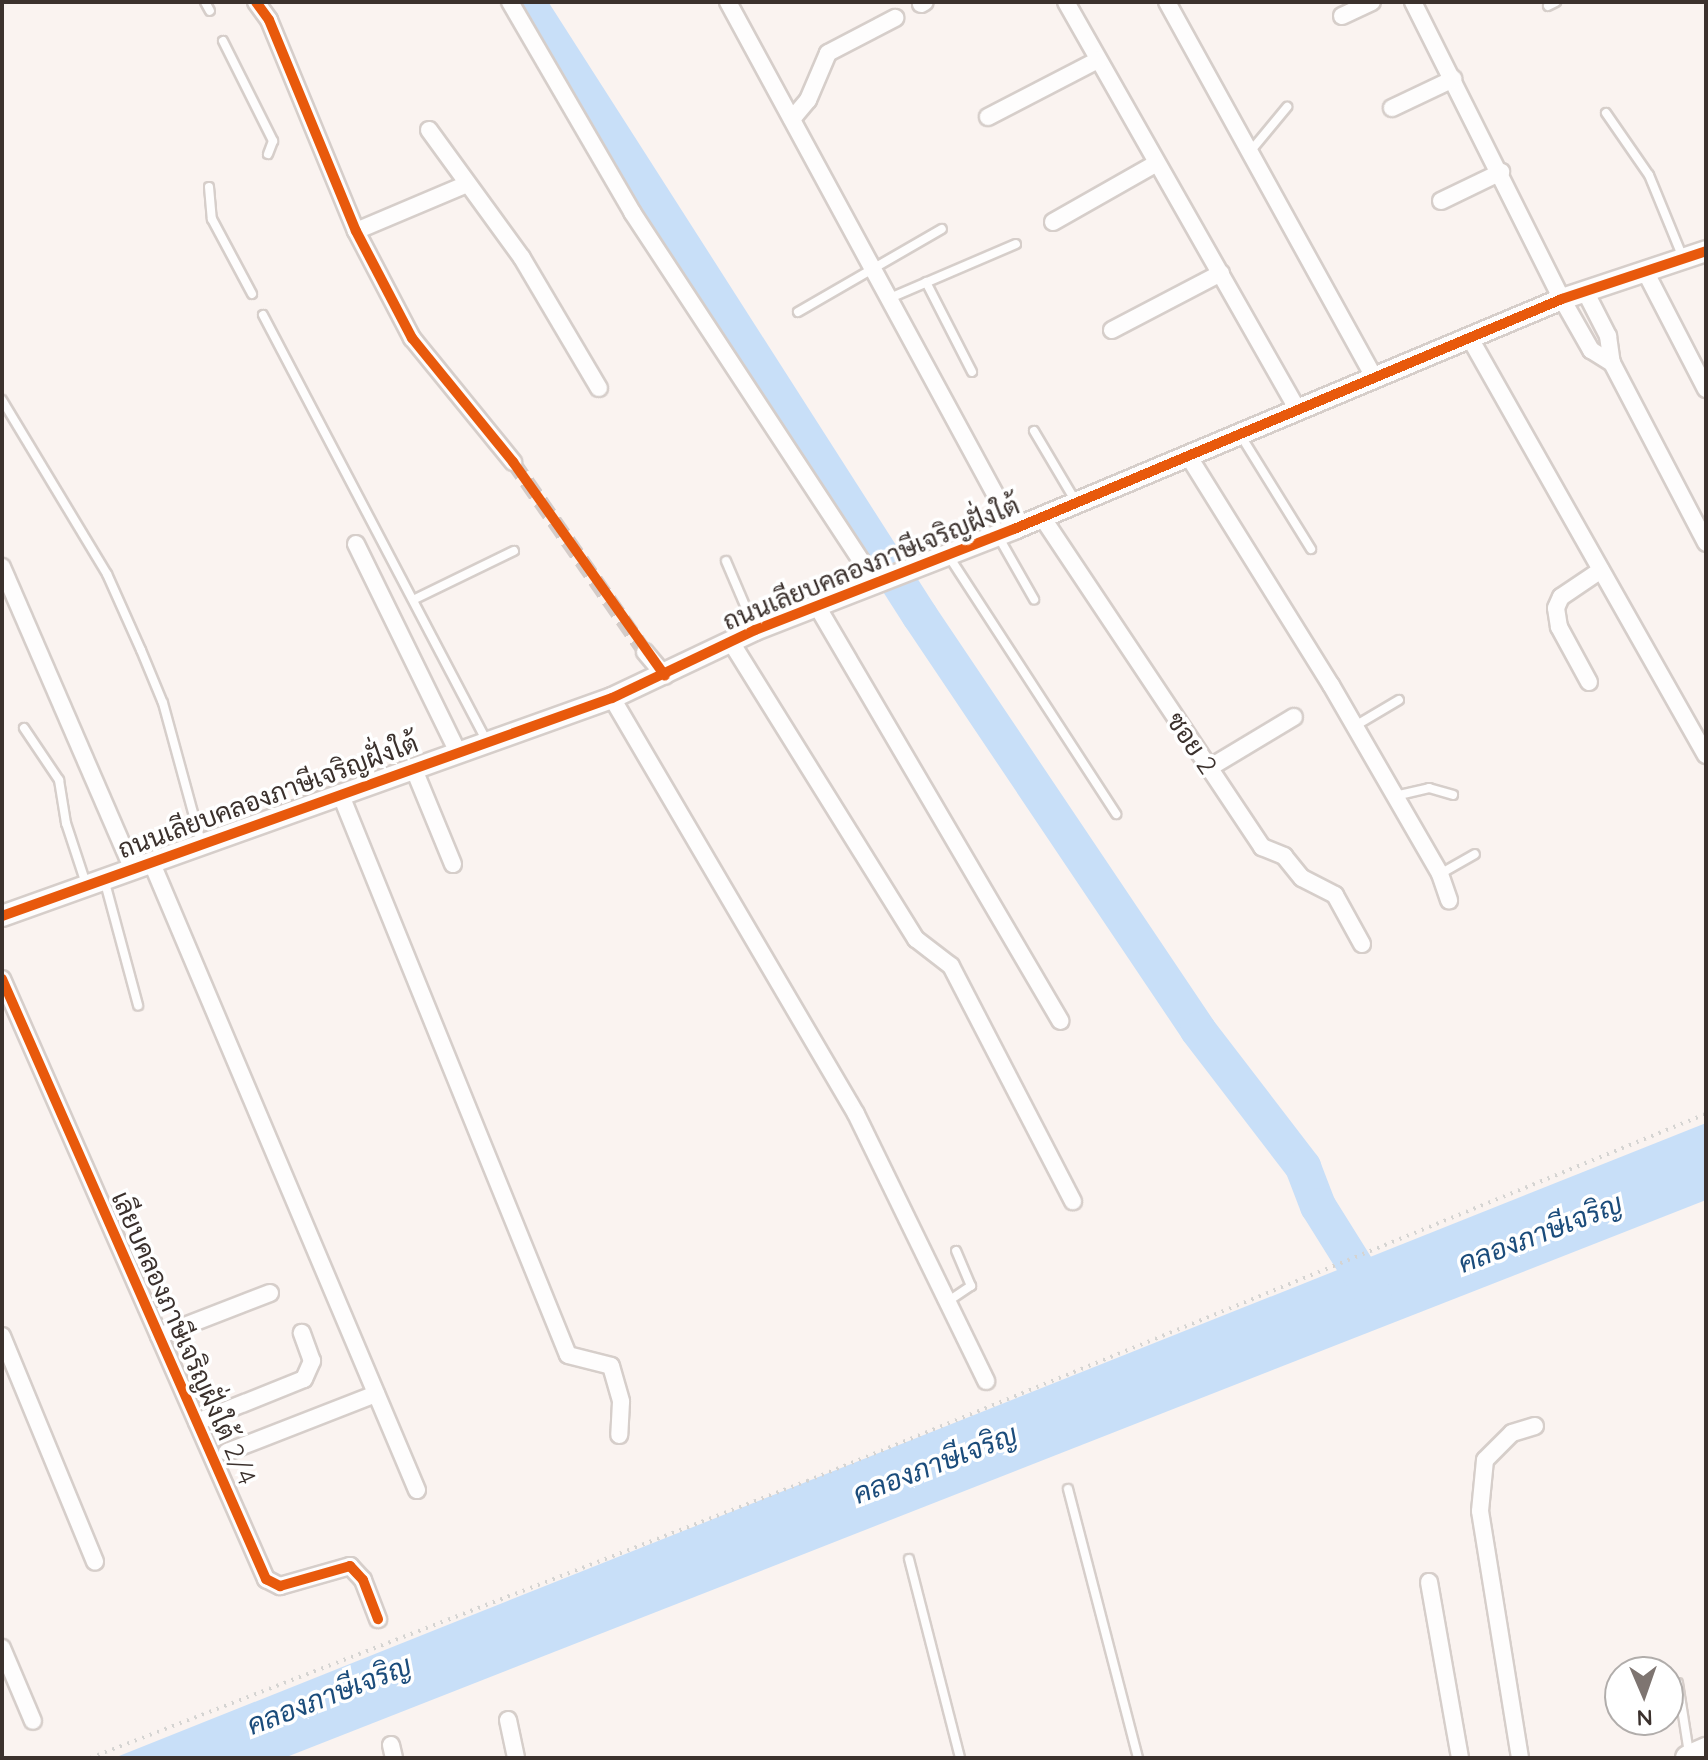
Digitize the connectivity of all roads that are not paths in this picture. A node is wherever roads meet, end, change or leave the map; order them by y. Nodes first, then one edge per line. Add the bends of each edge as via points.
1 (205, 2) edge
2 (510, 2) edge
3 (728, 2) edge
4 (1066, 2) edge
5 (1167, 2) edge
6 (1372, 2) edge
7 (1413, 2) edge
8 (263, 4) edge
9 (210, 11) dead end
10 (1342, 16) dead end
11 (895, 18) dead end
12 (223, 41) dead end
13 (1098, 60) junction
14 (1453, 79) junction
15 (1287, 107) dead end
16 (1392, 108) dead end
17 (1606, 113) dead end
18 (988, 117) dead end
19 (792, 119) junction
20 (429, 130) dead end
21 (1249, 153) junction
22 (268, 154) dead end
23 (1155, 164) junction
24 (1501, 172) junction
25 (467, 184) junction
26 (209, 187) dead end
27 (1441, 201) dead end
28 (1053, 222) dead end
29 (942, 229) dead end
30 (356, 231) junction
31 (1016, 244) dead end
32 (1706, 251) edge
33 (1683, 259) junction
34 (873, 264) junction
35 (1645, 271) junction
36 (1221, 273) junction
37 (926, 282) junction
38 (1585, 291) junction
39 (252, 294) dead end
40 (890, 298) junction
41 (1562, 299) junction
42 (798, 312) dead end
43 (263, 315) dead end
44 (1112, 330) dead end
45 (1471, 340) junction
46 (1612, 363) junction
47 (972, 372) dead end
48 (1375, 379) junction
49 (599, 388) dead end
50 (1706, 389) edge
51 (2, 400) edge
52 (1298, 411) junction
53 (1034, 431) dead end
54 (1241, 435) junction
55 (1189, 457) junction
56 (513, 462) tunnel mouth
57 (1076, 503) junction
58 (1042, 517) junction
59 (1006, 533) junction
60 (1706, 543) edge
61 (356, 544) dead end
62 (1311, 549) dead end
63 (514, 551) dead end
64 (948, 554) junction
65 (726, 561) dead end
66 (2, 567) edge
67 (1601, 570) junction
68 (880, 582) junction
69 (415, 599) junction
70 (1034, 599) dead end
71 (817, 606) junction
72 (755, 630) junction
73 (731, 642) junction
74 (645, 652) tunnel mouth
75 (665, 676) junction
76 (1589, 682) dead end
77 (612, 698) junction
78 (1399, 700) dead end
79 (1294, 717) dead end
80 (1355, 726) junction
81 (24, 728) dead end
82 (487, 741) junction
83 (457, 750) junction
84 (1706, 755) edge
85 (413, 767) junction
86 (1209, 768) junction
87 (340, 793) junction
88 (1453, 795) dead end
89 (1395, 796) junction
90 (1116, 814) dead end
91 (201, 842) junction
92 (1475, 854) dead end
93 (453, 864) dead end
94 (142, 865) junction
95 (1440, 874) junction
96 (95, 882) junction
97 (1449, 900) dead end
98 (2, 916) edge
99 (1362, 944) dead end
100 (2, 979) edge
101 (138, 1005) dead end
102 (1060, 1021) dead end
103 (1073, 1201) dead end
104 (956, 1251) dead end
105 (270, 1293) dead end
106 (946, 1302) junction
107 (302, 1333) dead end
108 (2, 1336) edge
109 (159, 1336) junction
110 (986, 1381) dead end
111 (376, 1394) junction
112 (197, 1422) junction
113 (1535, 1426) dead end
114 (619, 1435) dead end
115 (227, 1452) dead end
116 (1068, 1489) dead end
117 (417, 1490) dead end
118 (909, 1559) dead end
119 (95, 1562) dead end
120 (1429, 1582) dead end
121 (378, 1619) dead end
122 (2, 1648) edge
123 (508, 1720) dead end
124 (33, 1721) dead end
125 (1684, 1724) edge
126 (1706, 1750) edge
127 (516, 1758) edge
128 (960, 1758) edge
129 (1138, 1758) edge
130 (1460, 1758) edge
131 (1520, 1758) edge
132 (1689, 1758) edge

1 - 9 lane
2 - 68 street via 632,212
3 - 19 street
4 - 13 street
5 - 21 street
6 - 10 street
7 - 14 street
8 - 30 street
11 - 19 street via 828,53 808,100
12 - 22 lane via 273,141
13 - 18 street
13 - 23 street
14 - 16 street
14 - 24 street
15 - 21 lane
17 - 33 lane via 1649,175
19 - 34 street
20 - 25 street
21 - 48 street
23 - 28 street
23 - 36 street
24 - 27 street
24 - 41 street
25 - 30 street
25 - 49 street via 522,258
26 - 39 lane via 212,219
29 - 34 lane
30 - 56 street via 412,338
31 - 37 lane
32 - 33 street, ถนนเลียบคลองภาษีเจริญฝั่งใต้
33 - 35 street, ถนนเลียบคลองภาษีเจริญฝั่งใต้
34 - 40 street
34 - 42 lane
35 - 38 street, ถนนเลียบคลองภาษีเจริญฝั่งใต้
35 - 50 street
36 - 44 street
36 - 52 street
37 - 40 lane
37 - 47 lane
38 - 41 street, ถนนเลียบคลองภาษีเจริญฝั่งใต้
38 - 46 street via 1608,336
40 - 59 street
41 - 45 street, ถนนเลียบคลองภาษีเจริญฝั่งใต้
41 - 46 street via 1591,350
43 - 69 lane
45 - 48 street, ถนนเลียบคลองภาษีเจริญฝั่งใต้
45 - 67 street
46 - 60 street
48 - 52 street, ถนนเลียบคลองภาษีเจริญฝั่งใต้
51 - 91 lane via 107,574 163,703
52 - 54 street, ถนนเลียบคลองภาษีเจริญฝั่งใต้
53 - 57 lane
54 - 55 street, ถนนเลียบคลองภาษีเจริญฝั่งใต้
54 - 62 lane
55 - 57 street, ถนนเลียบคลองภาษีเจริญฝั่งใต้
55 - 80 street
57 - 58 street, ถนนเลียบคลองภาษีเจริญฝั่งใต้
58 - 59 street, ถนนเลียบคลองภาษีเจริญฝั่งใต้
58 - 86 street, ซอย 2
59 - 64 street, ถนนเลียบคลองภาษีเจริญฝั่งใต้
59 - 70 lane
61 - 83 street
63 - 69 lane
64 - 68 street, ถนนเลียบคลองภาษีเจริญฝั่งใต้
64 - 90 lane
65 - 72 lane
66 - 94 street
67 - 76 street via 1561,597 1556,608 1559,627
67 - 84 street
68 - 71 street, ถนนเลียบคลองภาษีเจริญฝั่งใต้
69 - 82 lane
71 - 72 street, ถนนเลียบคลองภาษีเจริญฝั่งใต้
71 - 102 street
72 - 73 street, ถนนเลียบคลองภาษีเจริญฝั่งใต้
73 - 75 street, ถนนเลียบคลองภาษีเจริญฝั่งใต้
73 - 103 street via 916,939 951,966
74 - 75 street
75 - 77 street, ถนนเลียบคลองภาษีเจริญฝั่งใต้
77 - 82 street, ถนนเลียบคลองภาษีเจริญฝั่งใต้
77 - 106 street via 856,1114
78 - 80 lane
79 - 86 street
80 - 89 street
81 - 96 lane via 59,780 66,823
82 - 83 street, ถนนเลียบคลองภาษีเจริญฝั่งใต้
83 - 85 street, ถนนเลียบคลองภาษีเจริญฝั่งใต้
85 - 87 street, ถนนเลียบคลองภาษีเจริญฝั่งใต้
85 - 93 street
86 - 99 street, ซอย 2 via 1262,847 1284,856 1302,878 1335,895
87 - 91 street, ถนนเลียบคลองภาษีเจริญฝั่งใต้
87 - 114 street via 568,1355 611,1366 621,1402
88 - 89 lane via 1429,788
89 - 95 street
91 - 94 street, ถนนเลียบคลองภาษีเจริญฝั่งใต้
92 - 95 lane
94 - 96 street, ถนนเลียบคลองภาษีเจริญฝั่งใต้
94 - 111 street
95 - 97 street
96 - 98 street, ถนนเลียบคลองภาษีเจริญฝั่งใต้
96 - 101 lane
100 - 109 street, เลียบคลองภาษีเจริญฝั่งใต้ 2/4
104 - 106 lane via 971,1286
105 - 109 street
106 - 110 street
107 - 112 street via 312,1361 304,1379
108 - 119 street
109 - 112 street, เลียบคลองภาษีเจริญฝั่งใต้ 2/4
111 - 115 street
111 - 117 street
112 - 121 street, เลียบคลองภาษีเจริญฝั่งใต้ 2/4 via 266,1579 280,1586 350,1566 363,1580
113 - 131 street via 1512,1433 1485,1460 1480,1511
116 - 129 lane
118 - 128 lane
120 - 130 street
122 - 124 street
123 - 127 street
125 - 132 lane
126 - 132 main road

